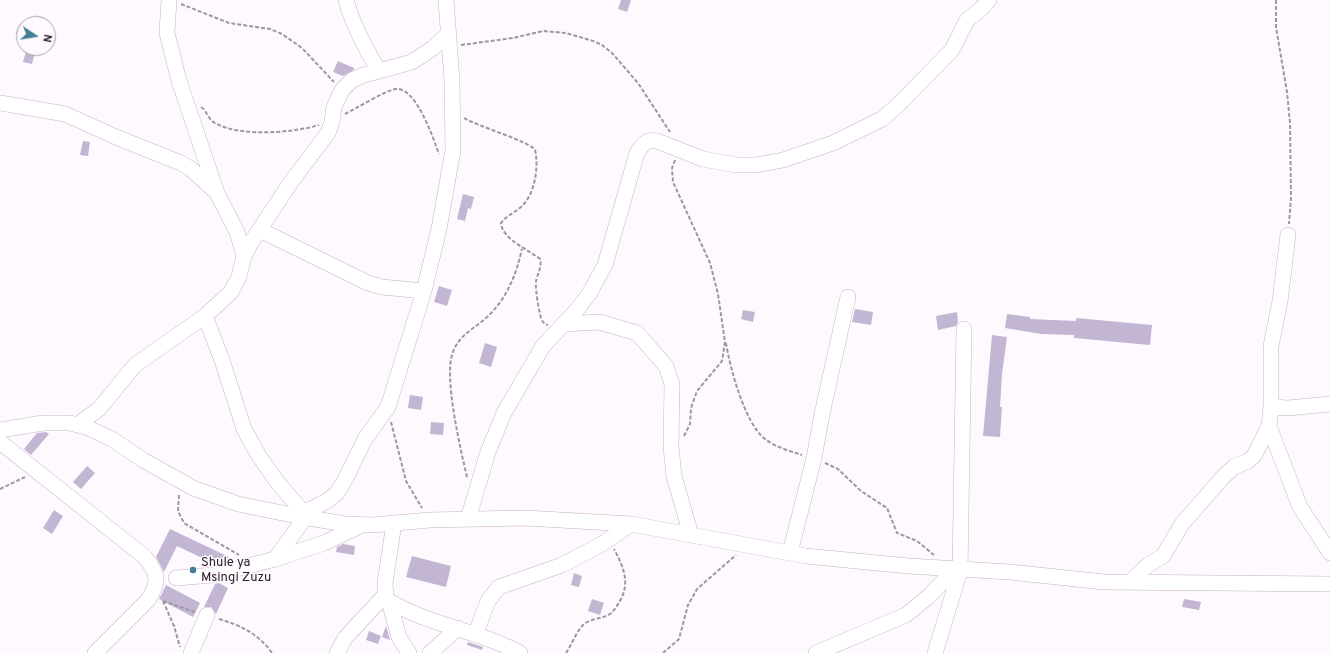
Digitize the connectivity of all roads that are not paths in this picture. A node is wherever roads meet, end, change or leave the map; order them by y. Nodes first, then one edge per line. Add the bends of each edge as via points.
1 (346, 0) edge
2 (446, 0) edge
3 (989, 0) edge
4 (174, 1) edge
5 (450, 40) junction
6 (379, 70) junction
7 (0, 102) edge
8 (217, 193) junction
9 (260, 230) junction
10 (1288, 235) road end
11 (244, 256) junction
12 (424, 291) junction
13 (848, 297) dead end
14 (205, 316) junction
15 (561, 326) junction
16 (964, 329) dead end
17 (1330, 404) edge
18 (1271, 407) junction
19 (78, 425) junction
20 (1269, 426) junction
21 (0, 430) edge
22 (0, 442) edge
23 (302, 516) junction
24 (468, 519) junction
25 (394, 523) junction
26 (631, 524) junction
27 (361, 525) junction
28 (691, 535) junction
29 (1330, 552) edge
30 (790, 553) junction
31 (275, 559) junction
32 (957, 570) junction
33 (176, 578) dead end
34 (1131, 581) junction
35 (1330, 584) edge
36 (387, 598) junction
37 (207, 615) road end
38 (458, 628) junction
39 (476, 633) junction
40 (820, 652) edge
41 (96, 653) edge
42 (191, 653) edge
43 (337, 653) edge
44 (409, 653) edge
45 (430, 653) edge
46 (520, 653) edge
47 (935, 653) edge

1 - 6 street via 350,16 363,44
2 - 5 street
3 - 15 street via 967,20 947,56 897,106 882,119 833,143 783,160 756,165 724,164 651,140 644,142 637,153 605,265 589,294
4 - 8 street via 167,14 168,40 178,81
5 - 6 street via 412,62
5 - 12 street via 453,111 451,163
6 - 9 street via 352,80 342,90 334,107 328,133 291,182
7 - 8 street via 65,114 181,163
8 - 11 street via 237,232
9 - 11 street
9 - 12 street via 368,283
10 - 18 street via 1280,301 1271,346
11 - 14 street via 235,286 222,302
12 - 23 street via 388,408 365,440 337,493
13 - 30 street via 814,458
14 - 19 street via 135,365 100,409
14 - 23 street via 244,429 259,456
15 - 24 street via 543,346 504,413 494,435
15 - 28 street via 599,322 637,333 666,366 672,384 671,447 674,476
16 - 32 street
17 - 18 street
18 - 20 street
19 - 21 street via 42,423
19 - 23 street via 97,431 181,482 238,504
20 - 29 street via 1300,507
20 - 34 street via 1254,456 1234,467 1224,477 1182,524 1163,556 1148,565
22 - 41 street via 145,557 155,570 158,596 148,600
23 - 27 street
23 - 31 street
24 - 25 street
24 - 26 street via 525,518
25 - 27 street
25 - 36 street via 385,583
26 - 28 street
26 - 39 street via 562,565 499,587 488,601
27 - 31 street via 324,543
28 - 30 street
30 - 32 street
31 - 33 street via 212,575
32 - 34 street via 1010,572 1104,582
32 - 40 street via 906,615
32 - 47 street
34 - 35 street
36 - 38 street via 416,613
36 - 43 street via 345,638
36 - 44 street via 399,637
37 - 42 street
38 - 39 street
38 - 45 street
39 - 46 street

